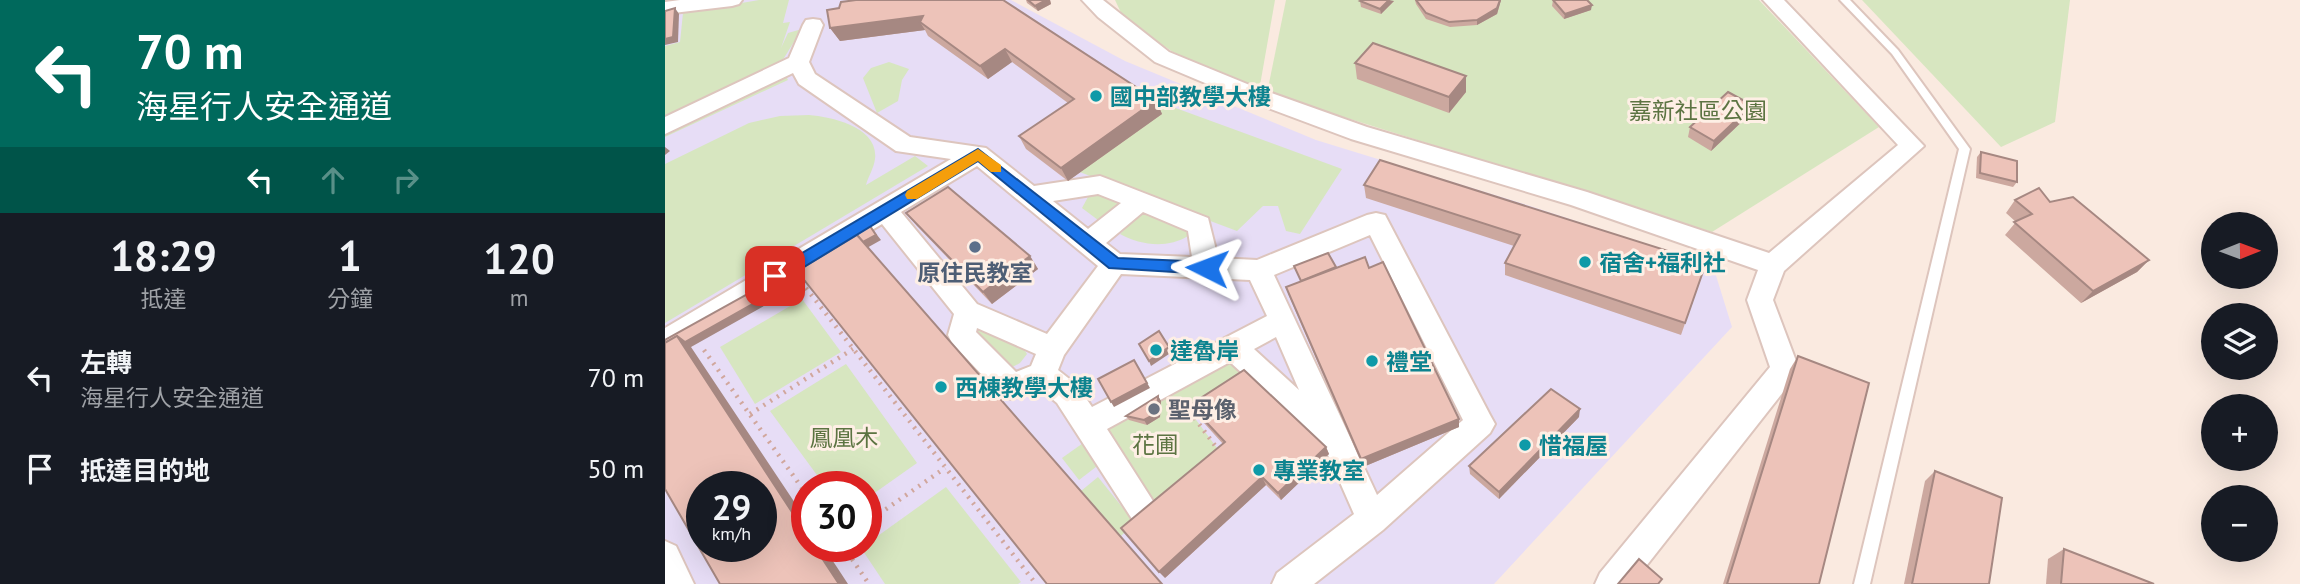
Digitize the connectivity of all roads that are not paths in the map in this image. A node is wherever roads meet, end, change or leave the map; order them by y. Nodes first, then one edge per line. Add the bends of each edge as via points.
1 (723, 0) edge
2 (732, 0) edge
3 (1092, 0) edge
4 (1773, 0) edge
5 (1845, 0) edge
6 (678, 5) edge
7 (813, 25) dead end
8 (798, 62) junction
9 (665, 126) edge
10 (978, 154) junction
11 (1030, 196) junction
12 (1140, 201) junction
13 (886, 211) junction
14 (1089, 243) junction
15 (1114, 264) junction
16 (1773, 265) junction
17 (1207, 268) junction
18 (1259, 270) junction
19 (968, 312) junction
20 (1282, 321) junction
21 (665, 342) edge
22 (1232, 347) junction
23 (1047, 362) junction
24 (1086, 425) junction
25 (1337, 443) junction
26 (1145, 512) edge
27 (1372, 519) junction
28 (665, 557) edge
29 (678, 584) edge
30 (1287, 584) edge
31 (1611, 584) edge
32 (1862, 584) edge

1 - 2 street
1 - 6 street
3 - 16 street via 1163,57 1244,91 1359,133 1578,198
4 - 16 street via 1912,146
5 - 32 lane via 1895,52 1965,149
7 - 8 street
8 - 9 street
8 - 10 street via 807,79 904,145
10 - 11 street
10 - 13 street
11 - 12 street via 1100,185
11 - 14 street
12 - 14 street
12 - 17 street via 1199,225
13 - 19 street
13 - 21 street
14 - 15 street
15 - 17 street
15 - 23 street
16 - 31 street via 1760,300 1786,369
17 - 18 street
18 - 20 street
18 - 27 street via 1376,222 1480,424
19 - 23 street
19 - 23 street via 962,335 1012,387
20 - 22 street
20 - 25 street
22 - 24 street
22 - 25 street
23 - 24 street
24 - 26 street
25 - 27 street
27 - 30 street
28 - 29 street

